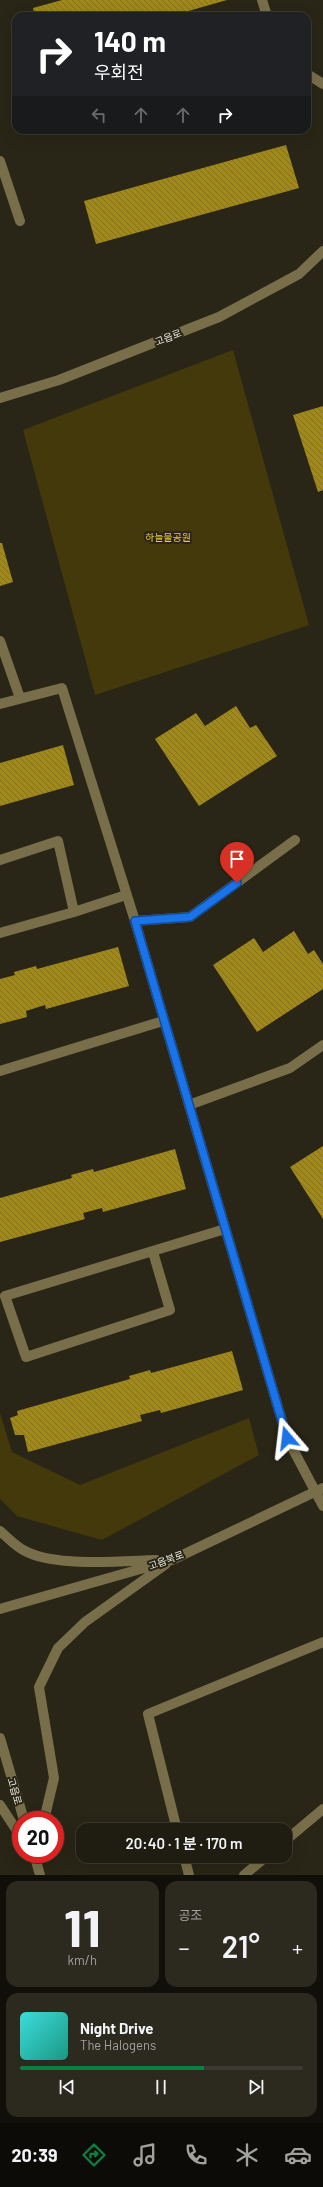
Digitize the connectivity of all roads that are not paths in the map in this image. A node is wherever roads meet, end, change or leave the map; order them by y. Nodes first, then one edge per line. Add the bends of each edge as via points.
1 (262, 0) edge
2 (266, 12) edge
3 (311, 76) edge
4 (323, 84) edge
5 (0, 161) edge
6 (20, 221) dead end
7 (323, 251) edge
8 (0, 398) edge
9 (0, 641) edge
10 (20, 698) junction
11 (0, 704) edge
12 (295, 840) dead end
13 (0, 860) edge
14 (126, 894) junction
15 (74, 912) junction
16 (135, 921) junction
17 (0, 933) edge
18 (163, 1021) junction
19 (323, 1044) edge
20 (0, 1071) edge
21 (189, 1104) junction
22 (225, 1229) junction
23 (153, 1252) junction
24 (320, 1490) edge
25 (323, 1506) edge
26 (0, 1531) edge
27 (172, 1560) junction
28 (0, 1609) edge
29 (323, 1642) edge
30 (0, 1738) edge
31 (0, 1805) edge
32 (323, 1809) edge
33 (21, 1811) edge
34 (46, 1811) edge
35 (12, 1823) edge
36 (175, 1823) edge
37 (292, 1835) edge
38 (37, 1863) edge
39 (186, 1863) edge
40 (259, 1863) edge
41 (40, 1875) edge
42 (189, 1875) edge
43 (244, 1875) edge

1 - 2 street
3 - 4 street
5 - 6 street
7 - 8 street, 고읍로 via 299,274 219,317 59,380
9 - 10 street
10 - 11 street
10 - 14 street via 62,688
12 - 16 street via 190,917
13 - 15 street via 58,841
14 - 15 street
14 - 16 street
15 - 17 street
16 - 18 street
18 - 20 street
18 - 21 street
19 - 21 street via 290,1068
21 - 22 street
22 - 23 street
22 - 24 street via 287,1438
23 - 23 street via 5,1296 26,1357 170,1310
24 - 25 street
24 - 27 street, 고읍북로
26 - 27 street via 27,1552 48,1558 90,1562
27 - 28 street, 고읍북로
27 - 34 street via 85,1622 58,1648 38,1687 54,1778
29 - 36 street via 148,1714
30 - 33 street, 고읍로
31 - 35 street
32 - 37 street
38 - 41 street
39 - 42 street
40 - 43 street

